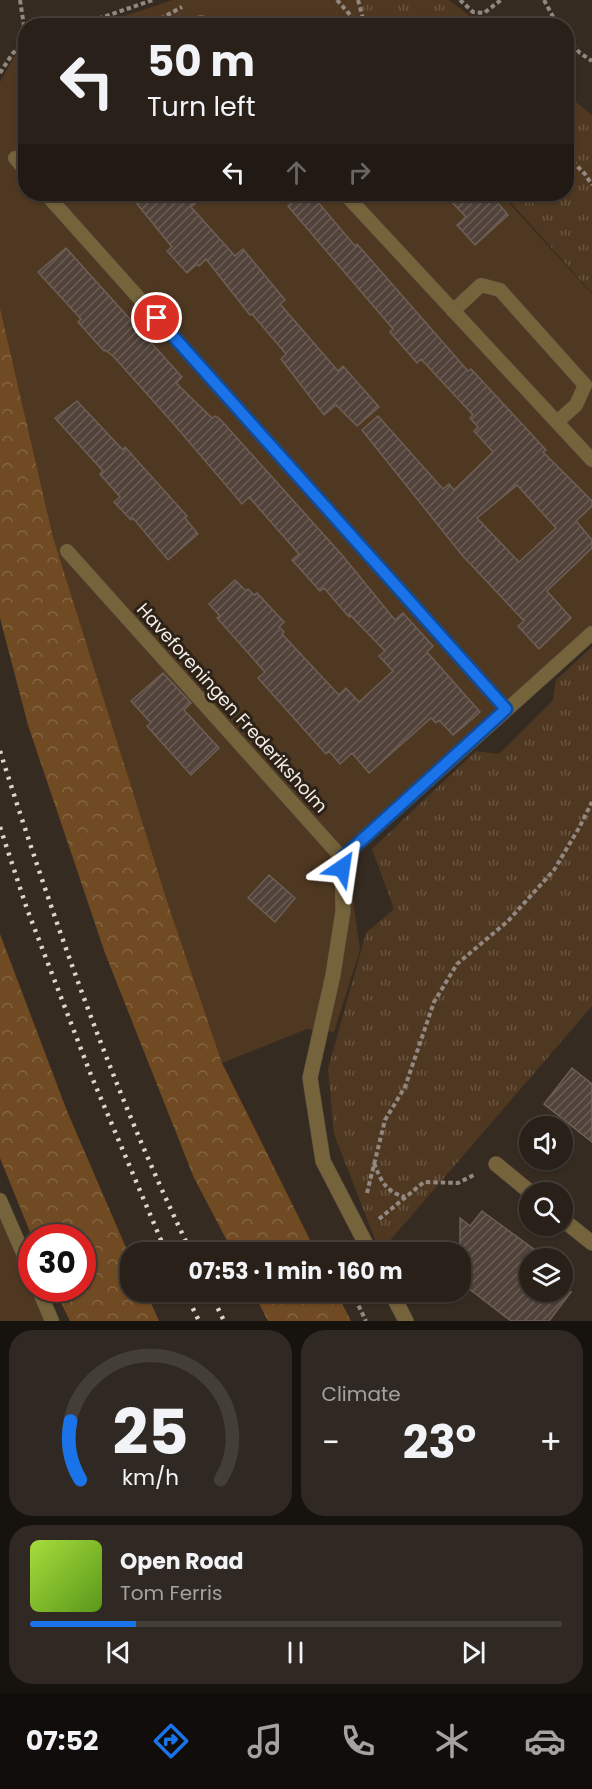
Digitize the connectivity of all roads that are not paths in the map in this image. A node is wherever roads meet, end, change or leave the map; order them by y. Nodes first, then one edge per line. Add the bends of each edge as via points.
1 (15, 158) dead end
2 (18, 162) edge
3 (52, 201) edge
4 (351, 201) edge
5 (453, 311) junction
6 (557, 422) junction
7 (592, 460) edge
8 (67, 551) dead end
9 (592, 633) edge
10 (506, 709) junction
11 (342, 858) junction
12 (496, 1164) road end
13 (519, 1183) edge
14 (0, 1200) edge
15 (573, 1228) edge
16 (18, 1242) edge
17 (364, 1242) edge
18 (592, 1244) edge
19 (44, 1302) edge
20 (396, 1302) edge
21 (52, 1321) edge
22 (406, 1321) edge

1 - 2 lane
3 - 10 lane
4 - 5 lane
5 - 6 lane
5 - 6 lane via 481,285 500,290 585,385 576,405
6 - 7 lane
8 - 11 lane, Haveforeningen Frederiksholm
9 - 10 lane
10 - 11 lane
11 - 17 street via 343,911 310,1078 323,1161
12 - 13 street
14 - 16 lane
15 - 18 street
19 - 21 lane
20 - 22 street

